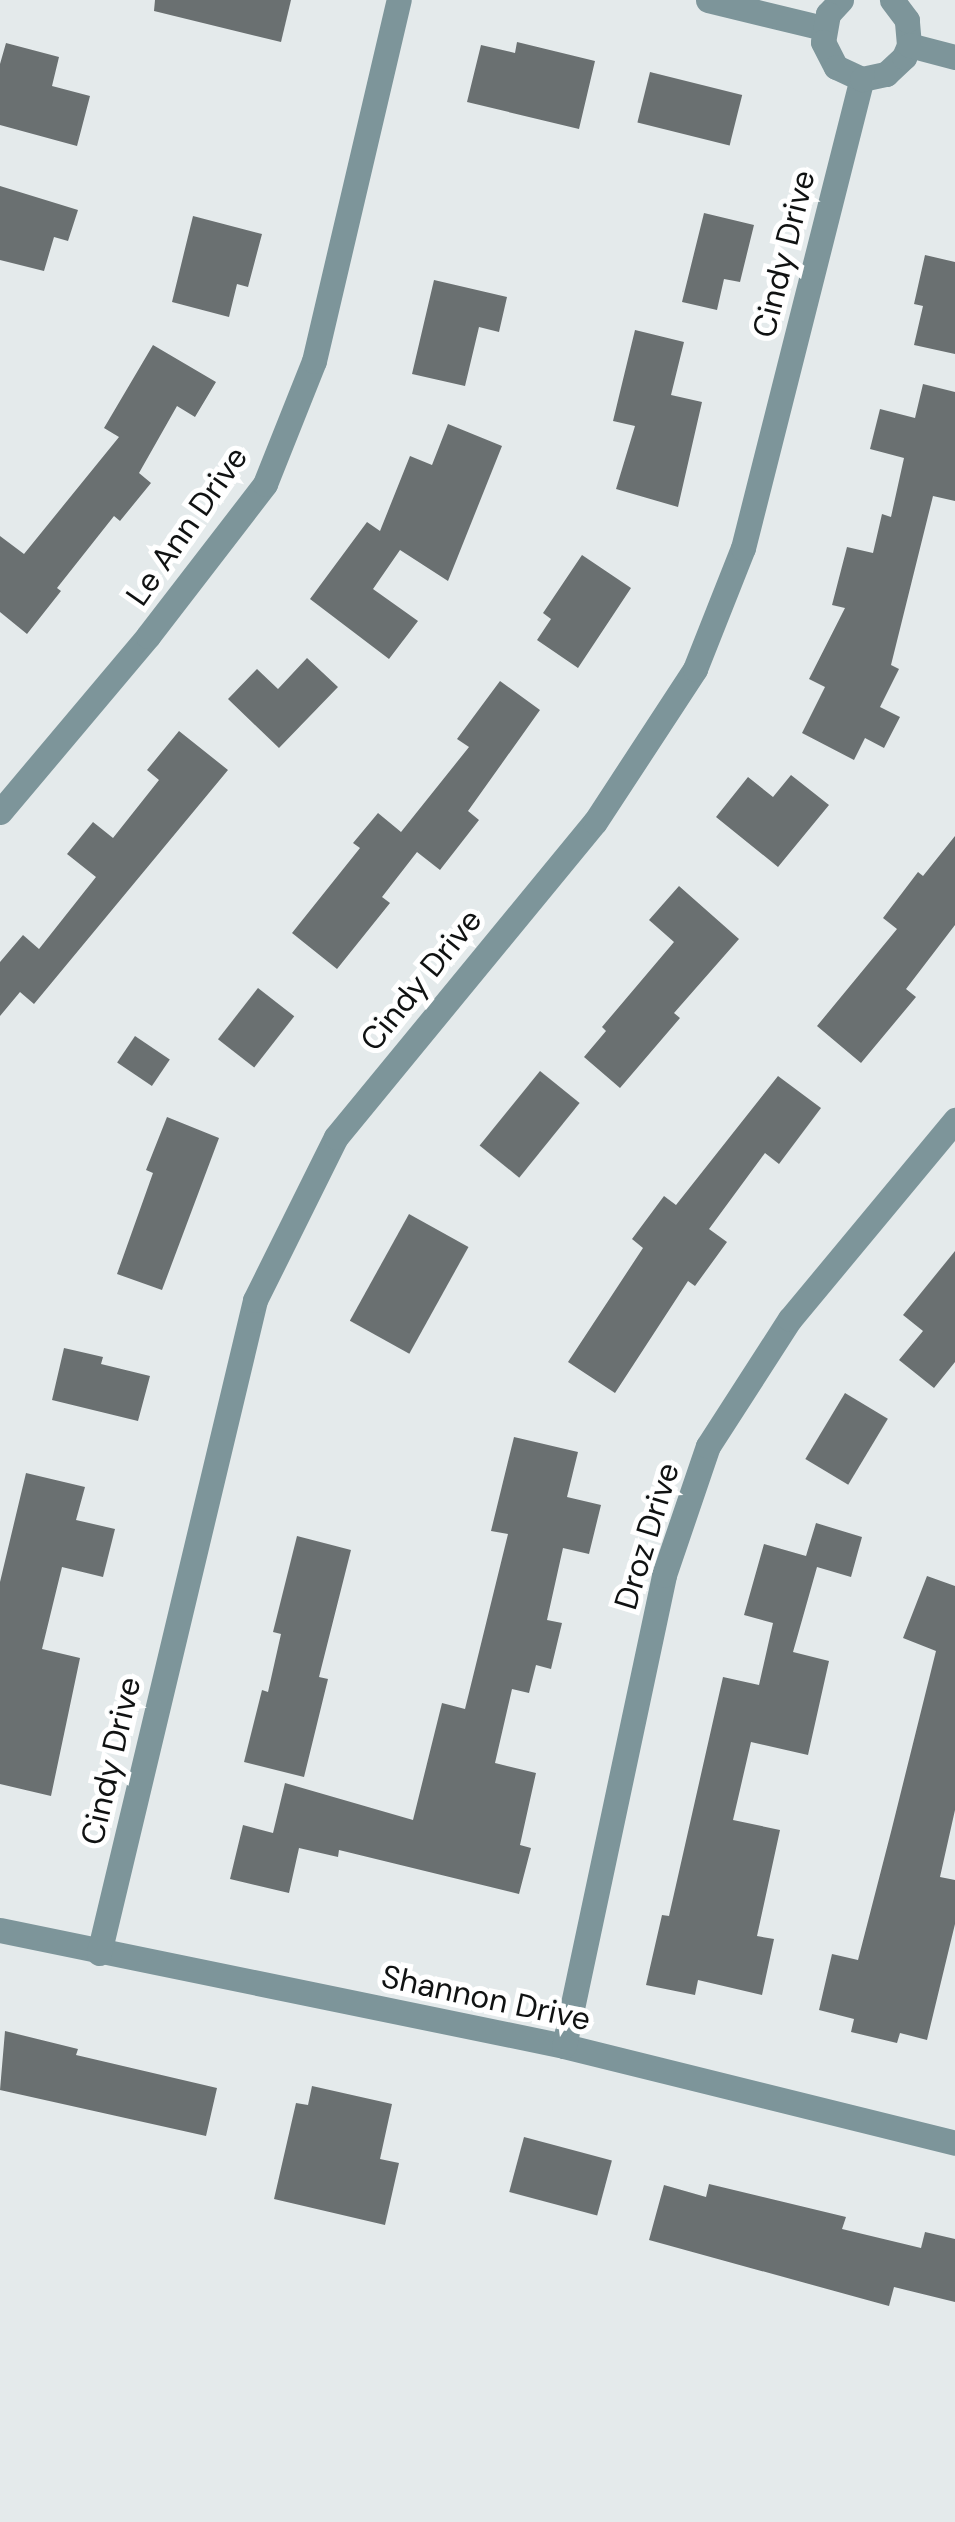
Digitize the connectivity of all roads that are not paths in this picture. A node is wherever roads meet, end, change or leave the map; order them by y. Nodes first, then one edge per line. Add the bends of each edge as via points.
1 (399, 0) edge
2 (708, 0) edge
3 (841, 0) edge
4 (892, 0) edge
5 (823, 28) junction
6 (909, 46) junction
7 (955, 57) edge
8 (862, 78) junction
9 (0, 812) edge
10 (955, 1120) edge
11 (0, 1930) edge
12 (98, 1953) junction
13 (564, 2046) junction
14 (955, 2142) edge

1 - 9 street, Le Ann Drive via 314,361 265,484
2 - 5 street
3 - 5 street
4 - 6 street via 907,20
5 - 8 street via 836,67
6 - 7 street
6 - 8 street via 886,74
8 - 12 street, Cindy Drive via 744,548 695,668 594,822 336,1137 254,1300
10 - 13 street, Droz Drive via 790,1319 708,1446 664,1575
11 - 12 street, Shannon Drive
12 - 13 street, Shannon Drive
13 - 14 street, Shannon Drive

